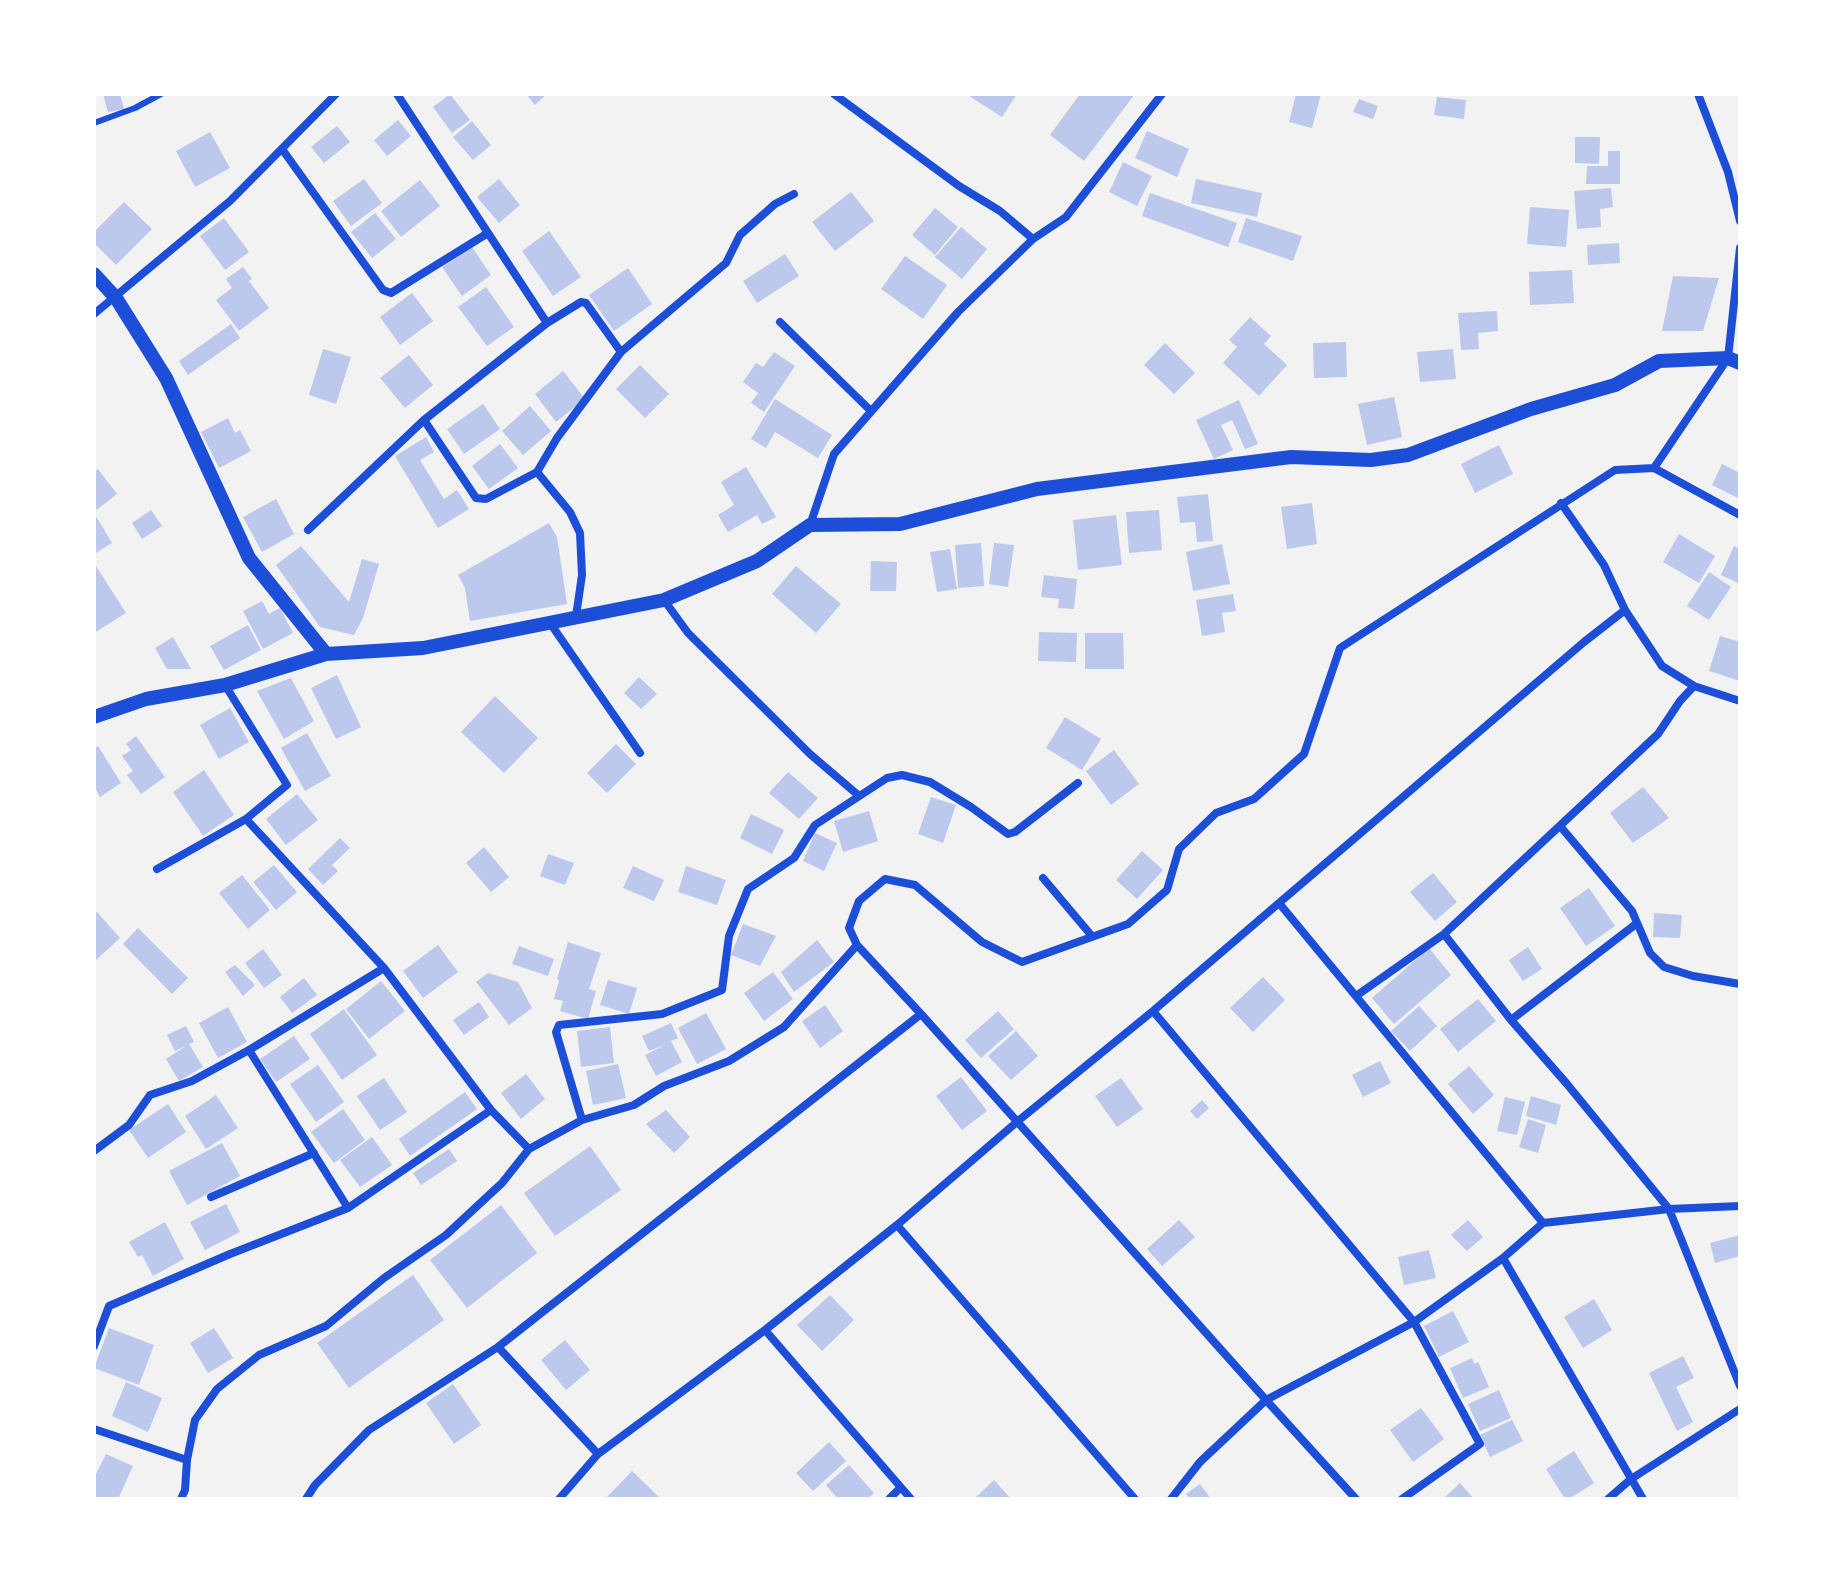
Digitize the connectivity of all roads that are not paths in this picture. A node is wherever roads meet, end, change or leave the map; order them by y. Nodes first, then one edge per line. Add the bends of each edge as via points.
1 (161, 94) edge
2 (336, 94) edge
3 (397, 94) edge
4 (834, 94) edge
5 (1162, 94) edge
6 (1698, 94) edge
7 (94, 123) edge
8 (282, 149) junction
9 (794, 194) dead end
10 (1740, 221) edge
11 (488, 233) junction
12 (1033, 239) junction
13 (1740, 248) edge
14 (94, 274) edge
15 (116, 298) junction
16 (94, 314) edge
17 (780, 322) dead end
18 (547, 323) junction
19 (621, 352) junction
20 (1734, 361) edge
21 (871, 411) junction
22 (424, 420) junction
23 (1654, 468) junction
24 (537, 472) junction
25 (1561, 503) junction
26 (1740, 515) edge
27 (810, 525) junction
28 (308, 530) dead end
29 (664, 600) junction
30 (1625, 610) junction
31 (576, 616) junction
32 (549, 622) junction
33 (326, 654) junction
34 (225, 685) junction
35 (1694, 686) junction
36 (1740, 701) edge
37 (94, 717) edge
38 (640, 753) dead end
39 (1078, 783) dead end
40 (858, 795) junction
41 (246, 819) junction
42 (1560, 826) junction
43 (157, 869) dead end
44 (1043, 878) dead end
45 (1279, 903) junction
46 (1636, 924) junction
47 (1444, 934) junction
48 (1091, 935) junction
49 (857, 945) junction
50 (384, 968) junction
51 (1740, 984) edge
52 (1356, 996) junction
53 (1153, 1011) junction
54 (921, 1014) junction
55 (1511, 1020) junction
56 (249, 1050) junction
57 (491, 1110) junction
58 (582, 1120) junction
59 (1018, 1121) junction
60 (529, 1149) junction
61 (94, 1151) edge
62 (314, 1153) junction
63 (211, 1197) dead end
64 (1740, 1206) edge
65 (348, 1208) junction
66 (1669, 1209) junction
67 (1543, 1223) junction
68 (897, 1225) junction
69 (1503, 1258) junction
70 (1414, 1322) junction
71 (765, 1330) junction
72 (94, 1346) edge
73 (498, 1347) junction
74 (1740, 1386) edge
75 (1266, 1400) junction
76 (1740, 1409) edge
77 (94, 1429) edge
78 (598, 1454) junction
79 (187, 1460) junction
80 (1631, 1479) junction
81 (900, 1488) junction
82 (181, 1499) edge
83 (306, 1499) edge
84 (559, 1499) edge
85 (889, 1499) edge
86 (911, 1499) edge
87 (1135, 1499) edge
88 (1171, 1499) edge
89 (1356, 1499) edge
90 (1402, 1499) edge
91 (1608, 1499) edge
92 (1643, 1499) edge

1 - 7 lane
2 - 8 street
3 - 11 street
4 - 12 street
5 - 12 street via 1066,217
6 - 10 street
8 - 11 street via 383,290 391,293
8 - 15 street
9 - 19 street via 740,235 726,263
11 - 18 street
12 - 21 street via 958,312
13 - 20 street
14 - 15 street
15 - 16 street
15 - 33 street via 166,378 249,558
17 - 21 street
18 - 19 street via 586,303
18 - 22 street
19 - 24 street
20 - 23 street
20 - 27 street via 1659,361 1615,385 1531,409 1408,455 1371,460 1291,457 1037,489 900,524
21 - 27 street via 834,454
22 - 24 street via 476,498 486,499
22 - 28 street
23 - 25 street via 1615,470
23 - 26 street
24 - 31 street via 580,533 582,575
25 - 30 street via 1604,565
25 - 48 street via 1340,648 1304,754 1254,799 1216,813 1179,849 1167,890 1128,924
27 - 29 street via 757,561
29 - 31 street
29 - 40 street via 688,633
30 - 35 street via 1662,666
30 - 45 street
31 - 32 street
32 - 33 street via 423,648
32 - 38 street
33 - 34 street
34 - 37 street via 146,699
34 - 41 street via 287,785
35 - 36 street
35 - 42 street via 1658,734
39 - 40 street via 1008,834 953,795 915,777 887,778
40 - 58 street via 815,825 794,858 748,889 729,936 722,990 662,1014 559,1025 556,1032
41 - 43 street
41 - 50 street
42 - 46 street via 1632,911
42 - 47 street
44 - 48 street
45 - 52 street
45 - 53 street
46 - 51 street via 1650,953 1664,967
46 - 55 street
47 - 52 street
47 - 55 street
48 - 49 street via 1022,962 982,942 915,885 885,879 859,901 849,928
49 - 54 street
49 - 58 street via 784,1027 729,1061 664,1086 634,1105
50 - 56 street
50 - 57 street
52 - 67 street
53 - 59 street
53 - 70 street
54 - 59 street
54 - 73 street
55 - 66 street
56 - 61 street via 192,1081 150,1095 129,1125
56 - 62 street
57 - 60 street
57 - 65 street
58 - 60 street
59 - 68 street
59 - 75 street
60 - 79 street via 502,1183 446,1235 326,1326 259,1355 217,1389 195,1420
62 - 63 street
62 - 65 street
64 - 66 street
65 - 72 street via 109,1306
66 - 67 street
66 - 74 street
67 - 69 street
68 - 71 street
68 - 87 street
69 - 70 street
69 - 80 street
70 - 75 street
70 - 90 street via 1480,1444
71 - 78 street
71 - 81 street
73 - 78 street
73 - 83 street via 369,1430
75 - 88 street via 1200,1462
75 - 89 street
76 - 80 street
77 - 79 street
78 - 84 street
79 - 82 street
80 - 91 street
80 - 92 street
81 - 85 street
81 - 86 street

